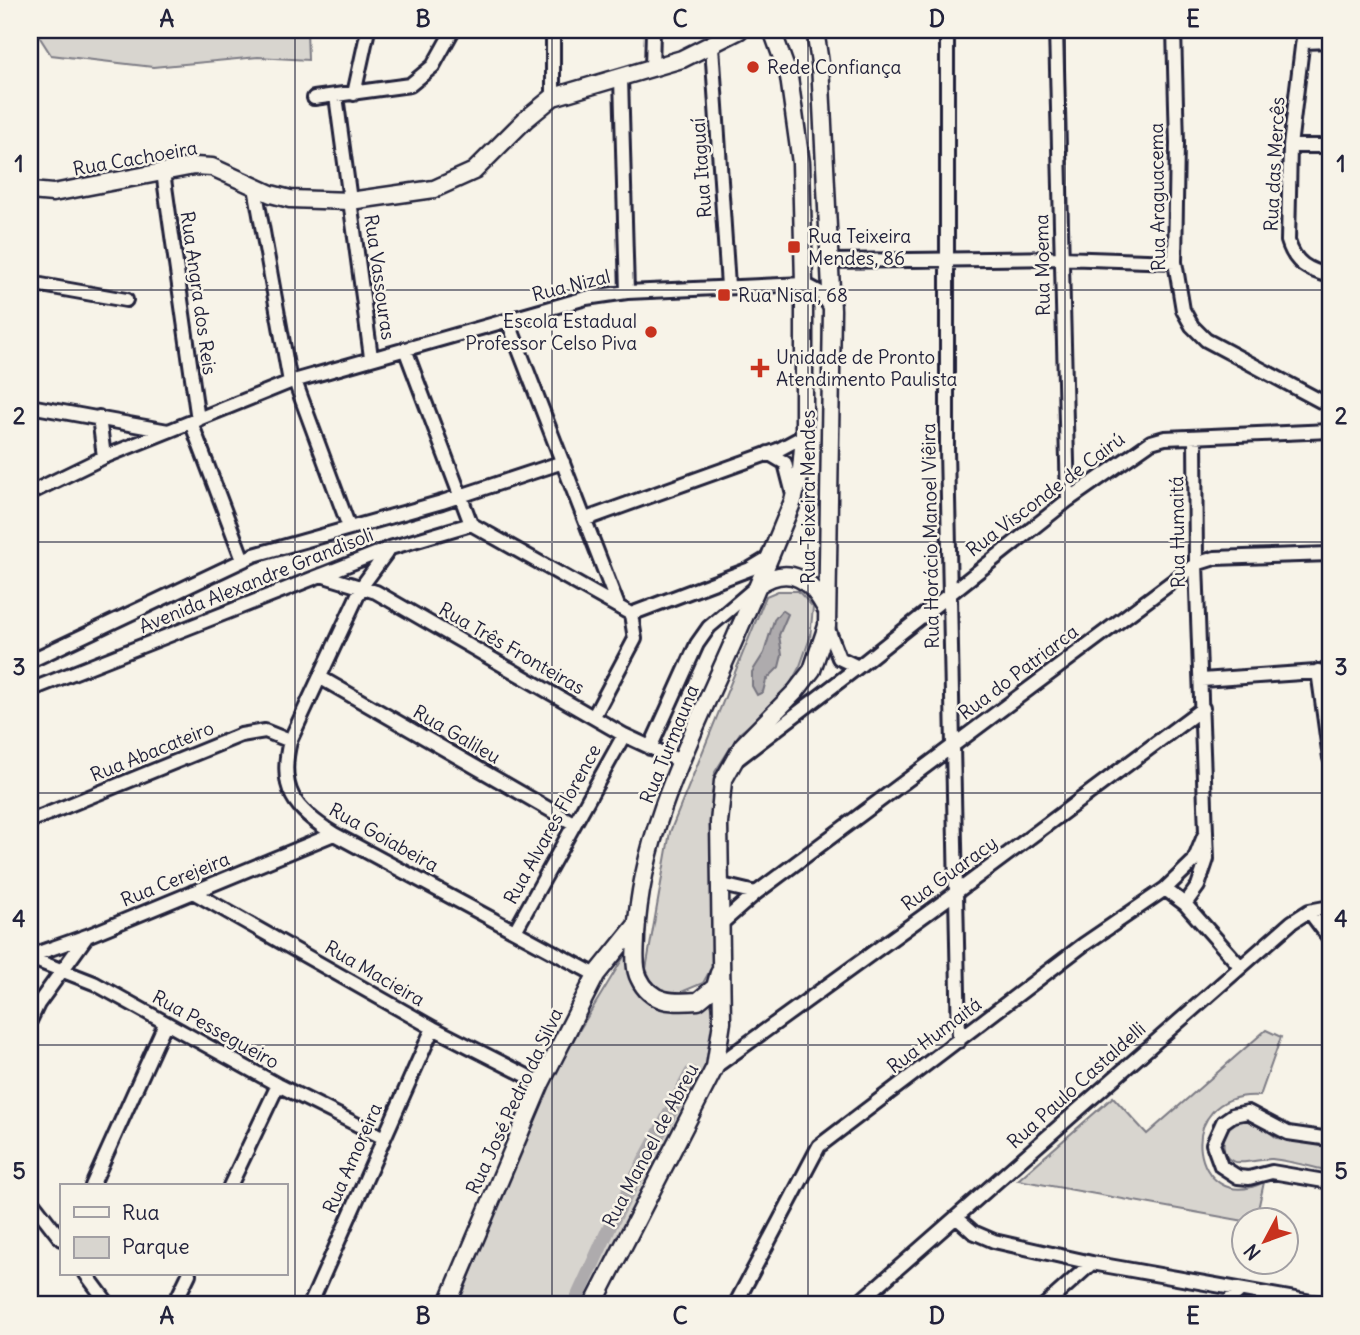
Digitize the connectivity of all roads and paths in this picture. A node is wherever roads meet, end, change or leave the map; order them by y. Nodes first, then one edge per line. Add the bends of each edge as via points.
1 (368, 30) edge
2 (453, 30) edge
3 (553, 30) edge
4 (653, 30) edge
5 (740, 30) edge
6 (772, 30) edge
7 (815, 30) edge
8 (827, 30) edge
9 (947, 30) edge
10 (1056, 30) edge
11 (1174, 30) edge
12 (1304, 36) edge
13 (1330, 41) edge
14 (712, 47) junction
15 (820, 63) junction
16 (652, 69) junction
17 (621, 78) junction
18 (354, 94) junction
19 (336, 96) junction
20 (553, 97) junction
21 (314, 98) dead end
22 (1290, 146) junction
23 (1330, 146) edge
24 (163, 172) junction
25 (255, 187) junction
26 (30, 191) edge
27 (350, 201) junction
28 (1061, 258) junction
29 (947, 259) junction
30 (831, 261) junction
31 (1174, 262) junction
32 (1330, 276) edge
33 (30, 283) edge
34 (804, 285) junction
35 (729, 286) junction
36 (627, 292) junction
37 (127, 300) dead end
38 (832, 310) junction
39 (508, 321) junction
40 (405, 349) junction
41 (371, 357) junction
42 (292, 382) junction
43 (1330, 406) edge
44 (30, 407) edge
45 (99, 417) junction
46 (194, 421) junction
47 (168, 431) junction
48 (1330, 431) edge
49 (804, 436) junction
50 (1195, 437) junction
51 (768, 453) junction
52 (104, 457) junction
53 (563, 462) junction
54 (30, 493) edge
55 (462, 495) junction
56 (1068, 500) junction
57 (793, 501) junction
58 (586, 519) junction
59 (471, 524) junction
60 (349, 527) junction
61 (390, 548) junction
62 (1330, 554) edge
63 (243, 560) junction
64 (1196, 565) junction
65 (321, 575) junction
66 (757, 576) junction
67 (362, 586) junction
68 (950, 593) junction
69 (618, 606) junction
70 (631, 614) junction
71 (828, 619) junction
72 (30, 661) edge
73 (858, 667) junction
74 (1324, 671) edge
75 (321, 678) junction
76 (1202, 680) junction
77 (30, 690) edge
78 (1203, 708) junction
79 (594, 716) junction
80 (624, 735) junction
81 (290, 741) junction
82 (953, 745) junction
83 (650, 748) junction
84 (1330, 758) edge
85 (682, 762) junction
86 (731, 764) junction
87 (30, 821) edge
88 (573, 822) junction
89 (334, 834) junction
90 (1204, 836) junction
91 (722, 885) junction
92 (1166, 889) junction
93 (958, 891) junction
94 (193, 892) junction
95 (756, 893) junction
96 (1185, 904) junction
97 (1330, 907) edge
98 (1309, 911) junction
99 (723, 922) junction
100 (637, 924) junction
101 (515, 931) junction
102 (87, 936) junction
103 (1330, 939) edge
104 (30, 957) edge
105 (723, 957) junction
106 (1240, 966) junction
107 (62, 971) junction
108 (596, 975) junction
109 (30, 1021) edge
110 (165, 1024) junction
111 (433, 1028) junction
112 (959, 1041) junction
113 (715, 1067) junction
114 (541, 1083) junction
115 (278, 1084) junction
116 (382, 1137) junction
117 (1330, 1139) edge
118 (1330, 1182) edge
119 (93, 1184) edge
120 (231, 1184) edge
121 (30, 1199) edge
122 (956, 1217) junction
123 (60, 1238) edge
124 (1092, 1263) junction
125 (87, 1276) edge
126 (188, 1276) edge
127 (1240, 1290) junction
128 (108, 1305) edge
129 (174, 1305) edge
130 (310, 1305) edge
131 (447, 1305) edge
132 (593, 1305) edge
133 (735, 1305) edge
134 (856, 1305) edge
135 (1045, 1305) edge
136 (1224, 1305) edge
137 (1329, 1305) edge

1 - 18 street
2 - 18 street via 423,77 399,88
3 - 20 street
4 - 16 street
5 - 14 main road, Rua Cachoeira
6 - 34 main road, Rua Teixeira Mendes via 789,77 797,126
7 - 15 main road, Rua Teixeira Mendes
8 - 15 main road
9 - 29 street, Rua Horácio Manoel Viêira
10 - 28 street, Rua Moema
11 - 31 street, Rua Araguacema
12 - 13 street
12 - 22 street, Rua das Mercês
14 - 16 main road, Rua Cachoeira
14 - 35 street, Rua Itaguaí
15 - 30 main road, Rua Teixeira Mendes
16 - 17 main road, Rua Cachoeira
17 - 20 main road, Rua Cachoeira
17 - 36 street
18 - 19 street
19 - 21 street
19 - 27 street, Rua Vassouras
20 - 27 main road, Rua Cachoeira via 474,172 457,182
22 - 23 street
22 - 32 street, Rua das Mercês via 1289,241 1293,256 1301,265
24 - 25 main road, Rua Cachoeira via 212,167
24 - 26 main road, Rua Cachoeira via 53,193
24 - 46 street, Rua Angra dos Reis
25 - 27 main road, Rua Cachoeira via 289,199
25 - 42 street
27 - 41 street, Rua Vassouras
28 - 29 street
28 - 31 street
28 - 56 street, Rua Moema
29 - 30 street
29 - 68 street, Rua Horácio Manoel Viêira
30 - 38 main road, Rua Teixeira Mendes
31 - 43 street, Rua Araguacema via 1183,310 1206,340
33 - 37 street
34 - 35 street, Rua Nizal
34 - 38 street via 821,293
34 - 49 main road, Rua Teixeira Mendes
35 - 36 street, Rua Nizal
36 - 39 street, Rua Nizal via 586,298
38 - 71 main road, Rua Teixeira Mendes
39 - 40 street, Rua Nizal
39 - 53 street
40 - 41 street, Rua Nizal
40 - 55 street
41 - 42 street, Rua Nizal
42 - 46 street, Rua Nizal
42 - 60 street
44 - 45 street
45 - 47 street
45 - 52 street
46 - 47 street, Rua Nizal
46 - 63 street, Rua Angra dos Reis
47 - 52 street, Rua Nizal
48 - 50 street, Rua Visconde de Cairú
49 - 51 street
49 - 57 main road, Rua Turmauna
50 - 56 street, Rua Visconde de Cairú via 1150,442
50 - 64 street, Rua Humaitá
51 - 57 street via 785,463
51 - 58 street
52 - 54 street, Rua Nizal
53 - 55 street, Avenida Alexandre Grandisoli
53 - 58 street
55 - 59 street
55 - 60 street, Avenida Alexandre Grandisoli
56 - 68 street, Rua Visconde de Cairú
57 - 66 main road, Rua Turmauna
58 - 69 street
59 - 61 street, Avenida Alexandre Grandisoli
59 - 69 street
60 - 63 street, Avenida Alexandre Grandisoli
61 - 65 street, Avenida Alexandre Grandisoli
61 - 67 street, Rua Goiabeira
62 - 64 street, Rua do Patriarca via 1215,558
63 - 72 street, Avenida Alexandre Grandisoli
64 - 76 street, Rua Humaitá
64 - 82 street, Rua do Patriarca
65 - 67 street, Rua Três Fronteiras
65 - 77 street, Avenida Alexandre Grandisoli
66 - 70 street
66 - 71 main road via 797,577 817,591
66 - 83 street, Rua Turmauna via 697,644
66 - 85 main road, Rua Turmauna
67 - 75 street, Rua Goiabeira
67 - 79 street, Rua Três Fronteiras
68 - 73 street, Rua Visconde de Cairú
68 - 82 street, Rua Horácio Manoel Viêira
69 - 70 street
70 - 79 street via 635,639
71 - 73 street via 839,658
71 - 86 main road, Rua Teixeira Mendes via 812,670
73 - 86 street, Rua Visconde de Cairú
74 - 76 street
74 - 84 street
75 - 81 street, Rua Goiabeira
75 - 88 street, Rua Galileu
76 - 78 street, Rua Humaitá
78 - 90 street, Rua Humaitá
78 - 93 street, Rua Guaracy
79 - 80 street, Rua Três Fronteiras
80 - 83 street, Rua Três Fronteiras
80 - 88 street, Rua Alvares Florence
81 - 87 street, Rua Abacateiro via 265,731 241,735
81 - 89 street, Rua Goiabeira via 284,765 286,783 309,818
82 - 93 street, Rua Horácio Manoel Viêira
82 - 95 street, Rua do Patriarca
83 - 85 street, Rua Três Fronteiras
85 - 100 main road, Rua Turmauna via 655,833
86 - 91 main road via 720,800
88 - 101 street, Rua Alvares Florence
89 - 94 street, Rua Cerejeira
89 - 101 street, Rua Goiabeira
90 - 92 street, Rua Humaitá via 1194,861
90 - 96 street, Rua Humaitá via 1205,872
91 - 95 street
91 - 99 main road
92 - 96 street
92 - 112 street, Rua Humaitá via 1083,945
93 - 112 street, Rua Horácio Manoel Viêira
93 - 113 street, Rua Guaracy
94 - 102 street, Rua Cerejeira
94 - 111 street, Rua Macieira
95 - 99 street, Rua do Patriarca
96 - 106 street
97 - 98 street, Rua Paulo Castaldelli
98 - 103 street
98 - 106 street, Rua Paulo Castaldelli
99 - 105 main road
100 - 105 main road, Rua Turmauna via 638,977 647,991 661,1000 698,1001 709,995
100 - 108 main road, Rua José Pedro da Silva
101 - 108 street, Rua Goiabeira
102 - 104 street, Rua Cerejeira
102 - 107 street
104 - 107 street, Rua Pessegueiro
105 - 113 main road, Rua Manoel de Abreu via 722,1022
106 - 122 street, Rua Paulo Castaldelli
107 - 109 street
107 - 110 street, Rua Pessegueiro via 94,983
108 - 114 main road, Rua José Pedro da Silva
110 - 115 street, Rua Pessegueiro
110 - 119 street
111 - 114 street, Rua Macieira
111 - 116 street, Rua Amoreira
112 - 133 street, Rua Humaitá via 820,1146
113 - 132 main road, Rua Manoel de Abreu
114 - 131 main road, Rua José Pedro da Silva
115 - 116 street, Rua Pessegueiro
115 - 120 street
116 - 130 street, Rua Amoreira
117 - 118 street via 1288,1133 1248,1112 1223,1122 1213,1144 1221,1167 1238,1177 1272,1172
121 - 123 street
122 - 124 street via 973,1232 994,1241
122 - 134 street, Rua Paulo Castaldelli
124 - 127 street
124 - 135 street
125 - 128 street
126 - 129 street
127 - 136 street
127 - 137 street

